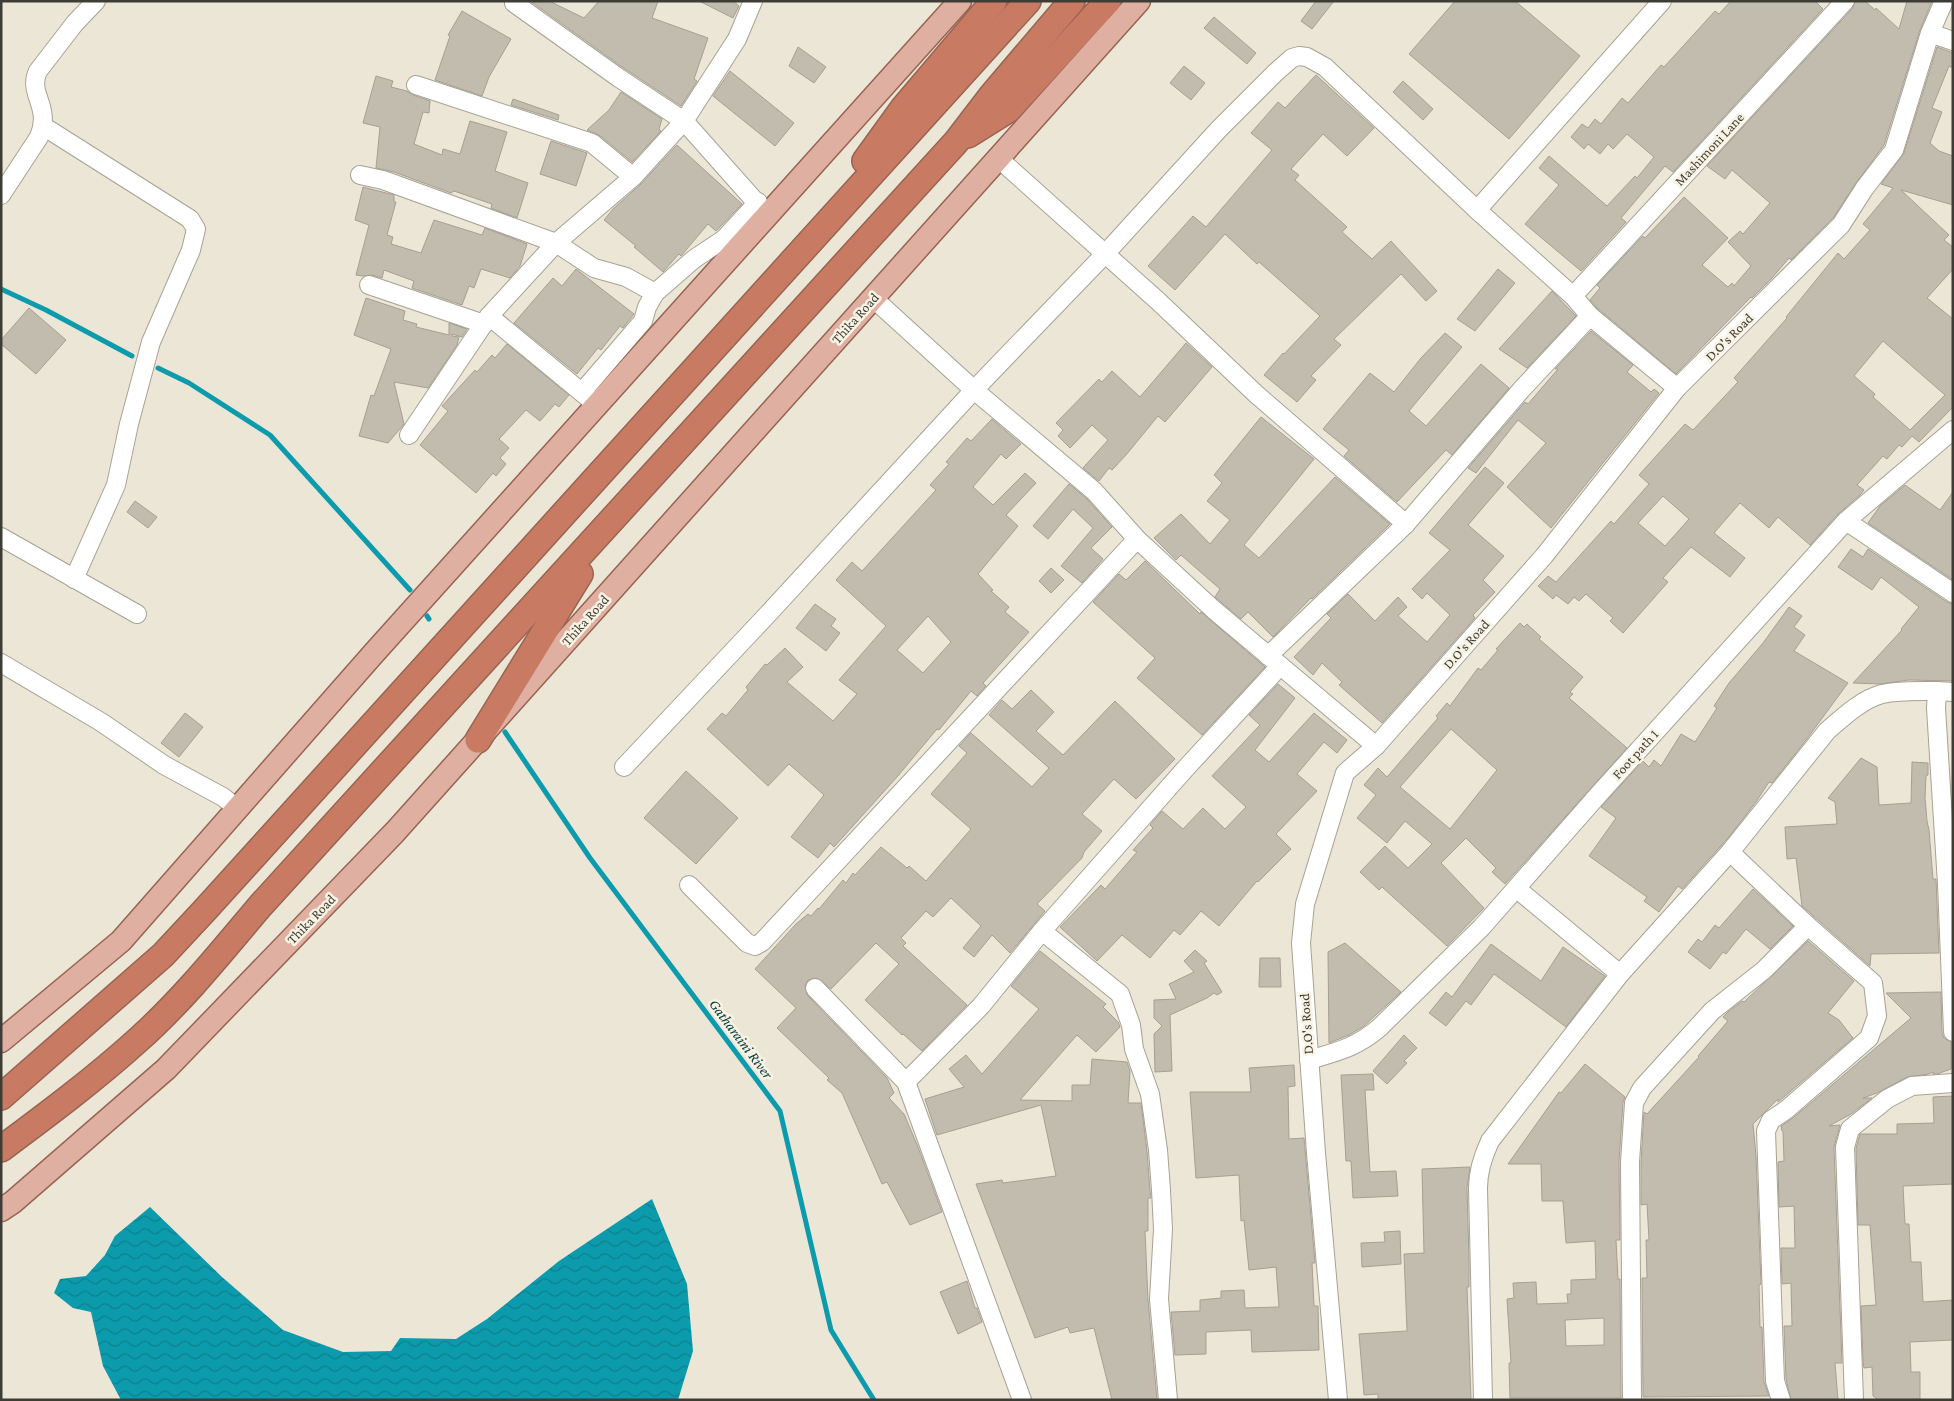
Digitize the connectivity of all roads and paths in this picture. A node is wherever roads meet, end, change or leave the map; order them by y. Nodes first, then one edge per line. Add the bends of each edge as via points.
1 (96, 1) edge
2 (753, 1) edge
3 (960, 1) edge
4 (994, 1) edge
5 (1028, 1) edge
6 (1072, 1) edge
7 (1108, 1) edge
8 (1139, 1) edge
9 (1662, 1) edge
10 (1845, 1) edge
11 (1944, 1) edge
12 (514, 3) dead end
13 (1930, 34) junction
14 (1953, 41) edge
15 (416, 86) dead end
16 (684, 121) junction
17 (43, 126) junction
18 (956, 142) junction
19 (998, 158) junction
20 (360, 175) dead end
21 (633, 177) junction
22 (1, 195) edge
23 (763, 210) junction
24 (1476, 210) junction
25 (813, 237) junction
26 (556, 243) junction
27 (1106, 254) junction
28 (369, 285) dead end
29 (655, 293) junction
30 (1573, 296) junction
31 (873, 298) junction
32 (1590, 316) junction
33 (486, 320) junction
34 (1677, 388) junction
35 (974, 390) junction
36 (590, 398) junction
37 (1953, 430) edge
38 (410, 435) dead end
39 (1846, 521) junction
40 (611, 523) junction
41 (1406, 524) junction
42 (1, 537) edge
43 (1137, 539) junction
44 (74, 578) junction
45 (1953, 593) edge
46 (136, 614) dead end
47 (1274, 661) junction
48 (1, 663) edge
49 (1945, 692) edge
50 (478, 740) junction
51 (1376, 746) junction
52 (624, 767) dead end
53 (238, 809) junction
54 (1730, 852) junction
55 (689, 885) dead end
56 (1517, 889) junction
57 (1808, 926) junction
58 (1042, 931) junction
59 (1620, 974) junction
60 (815, 988) dead end
61 (1953, 1032) edge
62 (1, 1041) edge
63 (1309, 1060) junction
64 (906, 1082) junction
65 (1953, 1083) edge
66 (1, 1097) edge
67 (1, 1150) edge
68 (1, 1210) edge
69 (1022, 1400) edge
70 (1168, 1400) edge
71 (1338, 1400) edge
72 (1483, 1400) edge
73 (1632, 1400) edge
74 (1781, 1400) edge
75 (1854, 1400) edge

1 - 17 street via 76,22 34,80 44,116
2 - 16 street via 737,39
3 - 23 main road
4 - 25 highway via 904,107
5 - 25 highway
6 - 18 highway
7 - 18 highway via 1008,110
8 - 19 main road, Thika Road
9 - 24 street
10 - 30 street, Mashimoni Lane
11 - 13 street, D.O's Road
12 - 16 street
13 - 14 street
13 - 34 street, D.O's Road via 1894,150 1840,225
15 - 21 street via 592,143
16 - 21 street
16 - 23 street
17 - 22 street
17 - 44 street via 190,218 196,229 191,250 151,342 116,485
18 - 40 highway
19 - 27 street
19 - 31 main road, Thika Road
20 - 26 street
21 - 26 street
23 - 29 street via 694,259
23 - 36 main road
24 - 27 street via 1325,67 1299,56 1274,73 1219,129
24 - 30 street
25 - 66 highway via 176,940
26 - 29 street via 594,268 626,277
26 - 33 street
27 - 35 street
27 - 41 street via 1256,394
28 - 33 street
29 - 36 street via 642,322
30 - 32 street
31 - 35 street
31 - 50 main road, Thika Road
32 - 34 street
32 - 41 street via 1521,390
33 - 36 street
33 - 38 street
34 - 51 street, D.O's Road via 1544,556
35 - 43 street via 1094,492
35 - 52 street
36 - 53 main road
37 - 39 street, Foot path 1
39 - 45 street
39 - 56 street, Foot path 1
40 - 50 highway
40 - 67 highway via 139,1040
41 - 47 street
42 - 44 street
43 - 47 street
43 - 55 street via 762,942 755,946 747,943
44 - 46 street
47 - 51 street
47 - 58 street via 1204,748
48 - 53 street
49 - 54 street via 1882,694 1842,718 1827,731
49 - 61 street via 1936,708
50 - 68 main road, Thika Road via 395,832 166,1069
51 - 63 street, D.O's Road via 1345,773 1305,904 1301,943
53 - 62 main road via 121,941
54 - 57 street
54 - 59 street
56 - 59 street
56 - 63 street, Foot path 1 via 1363,1042
57 - 73 street via 1764,970 1712,1011 1642,1088 1634,1103 1630,1162
57 - 74 street via 1873,983 1878,1016 1869,1038 1771,1120 1766,1131 1775,1381
58 - 64 street via 981,1006
58 - 70 street via 1120,994 1150,1094 1161,1190 1159,1299
59 - 72 street via 1484,1153 1478,1176
60 - 64 street
63 - 71 street, D.O's Road
64 - 69 street
65 - 75 street via 1912,1086 1887,1099 1850,1129 1845,1147

